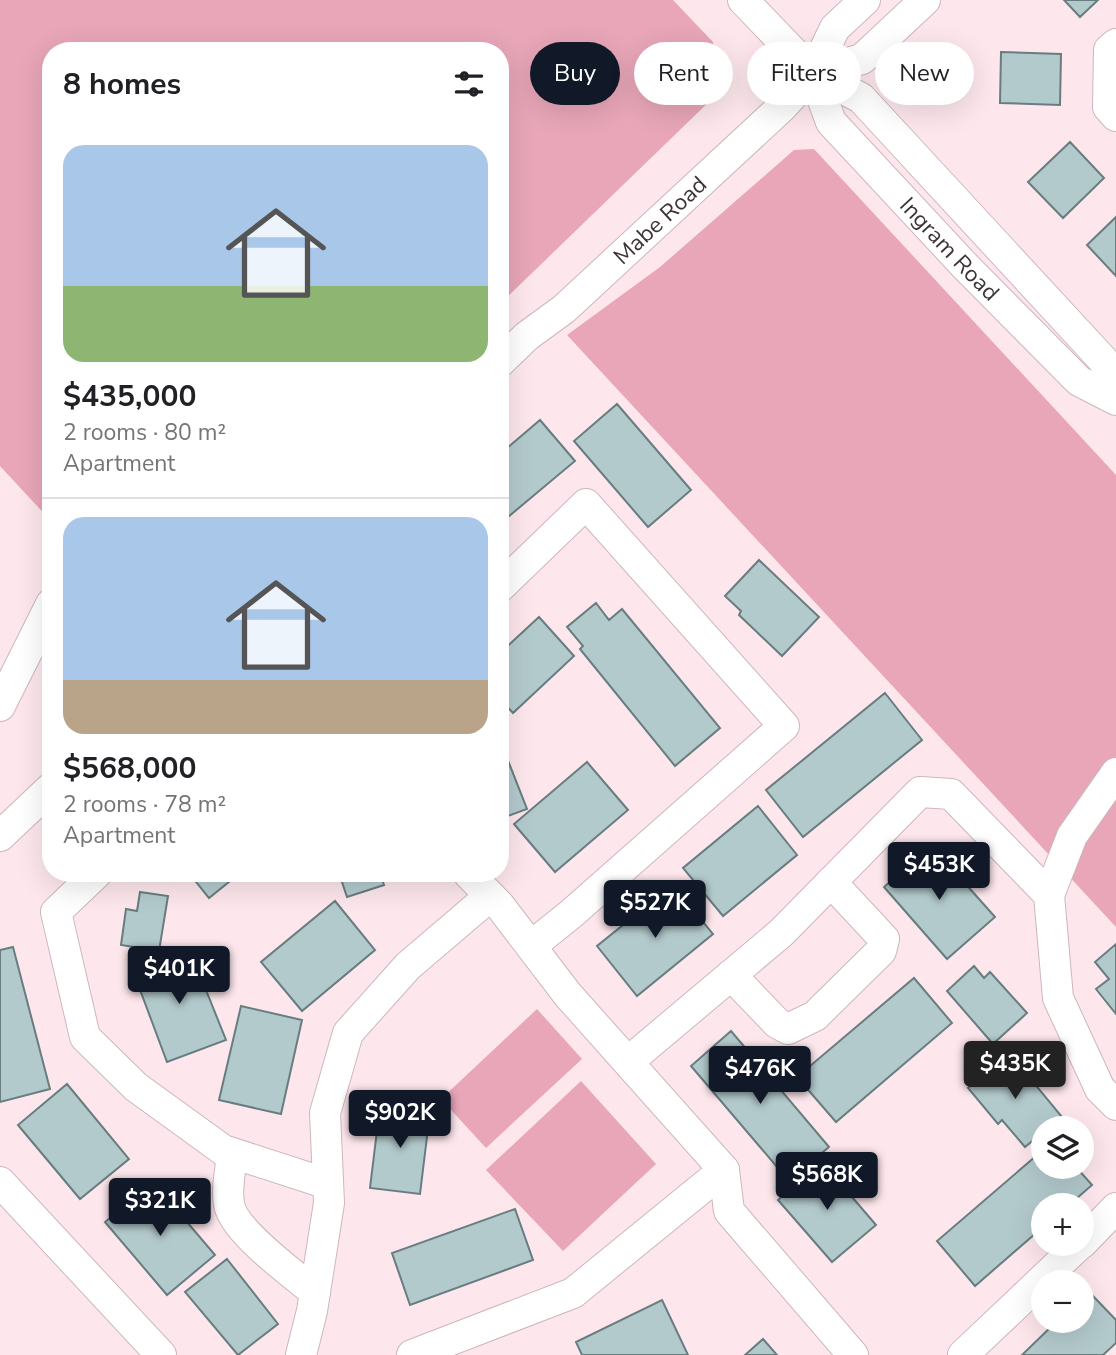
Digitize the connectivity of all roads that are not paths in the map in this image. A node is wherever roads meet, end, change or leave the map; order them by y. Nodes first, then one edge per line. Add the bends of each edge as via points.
1 (743, 0) edge
2 (865, 0) edge
3 (925, 0) edge
4 (783, 42) edge
5 (828, 42) edge
6 (1116, 44) edge
7 (861, 59) edge
8 (861, 98) edge
9 (784, 105) edge
10 (825, 105) edge
11 (1116, 116) edge
12 (509, 353) edge
13 (1116, 384) edge
14 (1116, 400) edge
15 (509, 577) edge
16 (42, 622) edge
17 (0, 706) edge
18 (1116, 773) edge
19 (42, 796) edge
20 (0, 836) edge
21 (88, 882) edge
22 (477, 882) edge
23 (831, 882) junction
24 (1049, 895) junction
25 (491, 896) junction
26 (531, 946) junction
27 (731, 975) junction
28 (629, 1061) junction
29 (1116, 1105) edge
30 (232, 1153) junction
31 (724, 1170) junction
32 (0, 1182) edge
33 (328, 1184) junction
34 (1116, 1208) edge
35 (1094, 1230) edge
36 (1067, 1256) edge
37 (315, 1292) junction
38 (442, 1350) edge
39 (161, 1355) edge
40 (301, 1355) edge
41 (412, 1355) edge
42 (853, 1355) edge
43 (963, 1355) edge

1 - 4 street, Ingram Road
2 - 5 street, Mabe Road via 835,28
3 - 7 street
6 - 11 street via 1109,50 1108,107
8 - 13 street, Ingram Road via 1104,360
9 - 12 street, Mabe Road via 564,309
10 - 14 street, Ingram Road via 831,122 966,267 1079,381
15 - 26 street via 586,504 783,726
16 - 17 street
18 - 24 street via 1072,836
19 - 20 street
21 - 30 street via 56,912 85,1037 136,1087
22 - 25 street
23 - 24 street via 920,792 941,793 951,794
23 - 27 street
23 - 27 street via 884,939 881,951 815,1016 788,1029
24 - 29 street via 1058,998 1100,1089
25 - 26 street
25 - 33 street via 408,966 348,1034 325,1113
26 - 28 street via 568,995
27 - 28 street
28 - 31 street
30 - 33 street
30 - 37 street via 231,1211 276,1261
31 - 38 street via 573,1293
31 - 42 street via 729,1211
32 - 39 street
33 - 37 street
34 - 35 street
36 - 43 street
37 - 40 street
38 - 41 street

